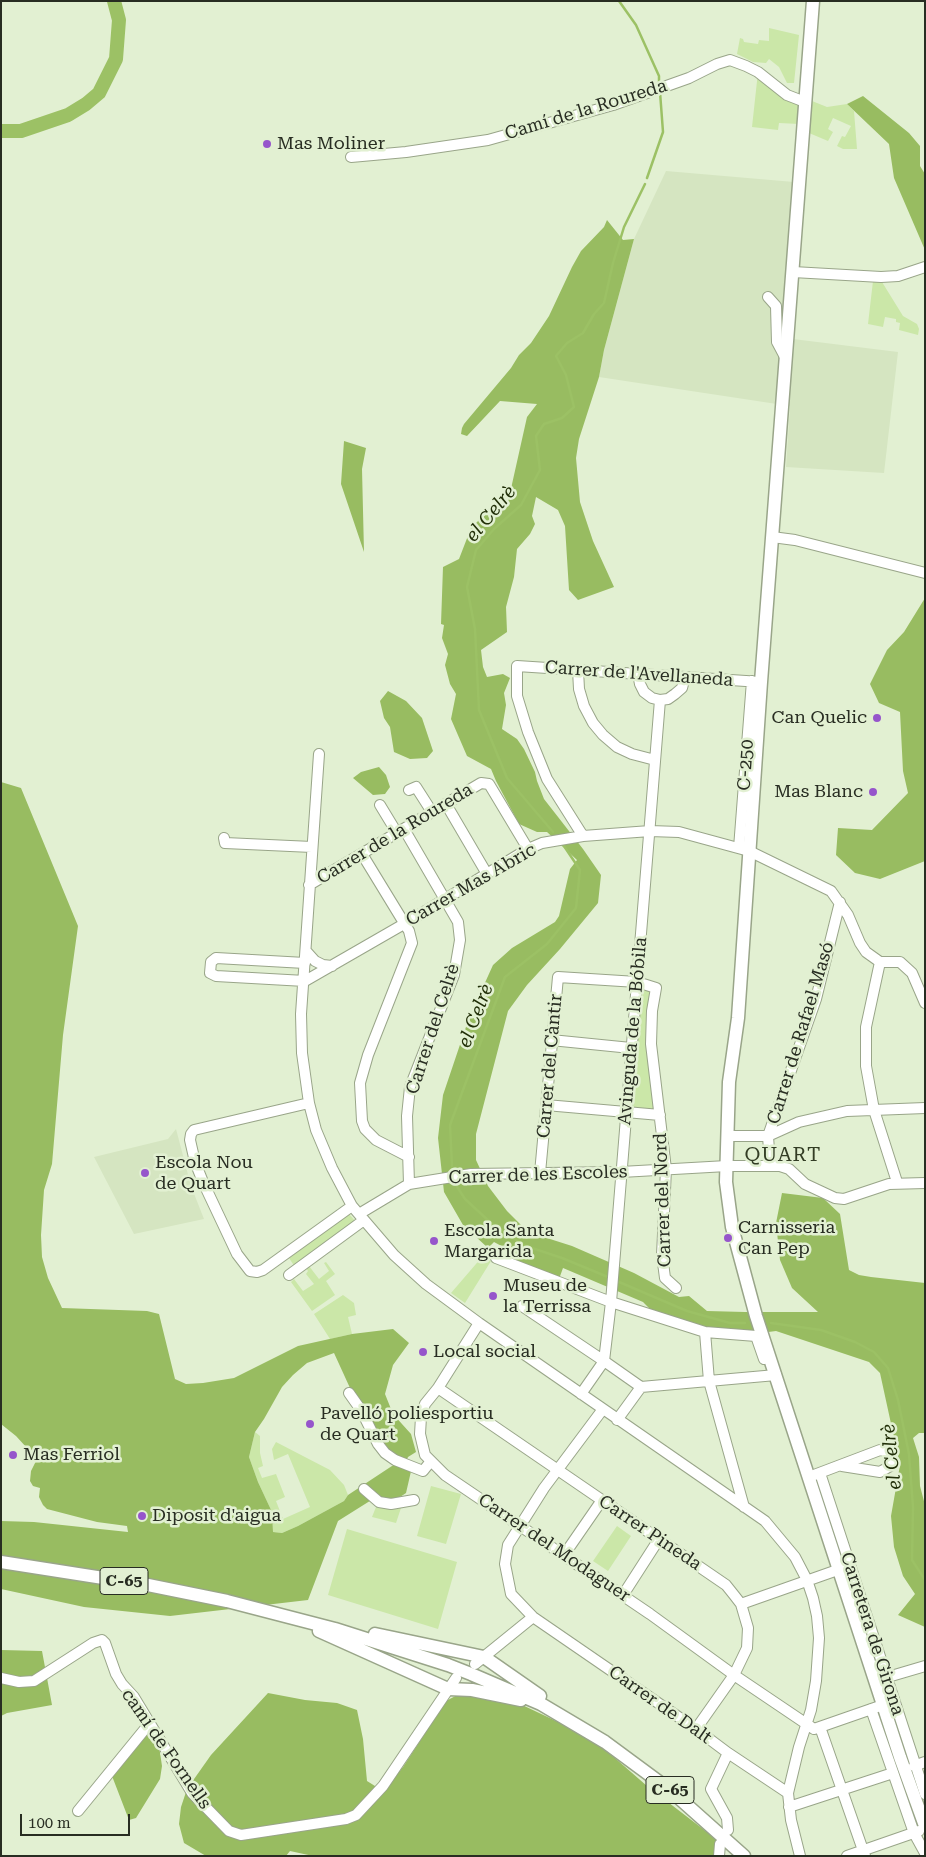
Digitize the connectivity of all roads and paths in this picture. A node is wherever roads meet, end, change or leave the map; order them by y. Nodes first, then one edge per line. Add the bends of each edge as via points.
1 (813, 1) edge
2 (806, 102) junction
3 (351, 157) dead end
4 (925, 268) edge
5 (793, 272) junction
6 (768, 297) dead end
7 (786, 358) junction
8 (772, 537) junction
9 (925, 573) edge
10 (578, 670) junction
11 (638, 674) junction
12 (685, 677) junction
13 (757, 682) junction
14 (660, 700) junction
15 (319, 754) dead end
16 (655, 760) junction
17 (409, 790) dead end
18 (380, 804) dead end
19 (446, 804) junction
20 (432, 812) junction
21 (401, 831) junction
22 (650, 831) junction
23 (583, 836) junction
24 (224, 838) dead end
25 (312, 846) junction
26 (528, 849) junction
27 (744, 849) junction
28 (362, 854) junction
29 (487, 874) junction
30 (310, 885) junction
31 (445, 900) junction
32 (840, 902) junction
33 (404, 924) junction
34 (306, 951) junction
35 (880, 962) junction
36 (305, 963) junction
37 (332, 966) junction
38 (305, 981) junction
39 (636, 982) junction
40 (925, 1003) edge
41 (551, 1040) junction
42 (631, 1048) junction
43 (309, 1103) junction
44 (546, 1105) junction
45 (925, 1108) edge
46 (874, 1110) junction
47 (626, 1112) junction
48 (660, 1115) junction
49 (727, 1136) junction
50 (768, 1136) junction
51 (409, 1157) junction
52 (770, 1165) junction
53 (726, 1166) junction
54 (666, 1169) junction
55 (621, 1172) junction
56 (540, 1173) junction
57 (897, 1182) junction
58 (925, 1183) edge
59 (409, 1184) junction
60 (358, 1213) junction
61 (496, 1258) dead end
62 (289, 1275) dead end
63 (676, 1288) dead end
64 (611, 1302) junction
65 (522, 1306) dead end
66 (479, 1323) junction
67 (705, 1332) junction
68 (604, 1361) junction
69 (773, 1375) junction
70 (709, 1381) junction
71 (641, 1387) junction
72 (438, 1388) junction
73 (349, 1393) dead end
74 (581, 1394) junction
75 (602, 1409) junction
76 (617, 1420) junction
77 (431, 1461) junction
78 (842, 1466) dead end
79 (557, 1470) junction
80 (814, 1475) junction
81 (364, 1489) dead end
82 (414, 1500) dead end
83 (602, 1500) junction
84 (744, 1507) junction
85 (520, 1526) junction
86 (659, 1540) junction
87 (564, 1555) junction
88 (1, 1562) edge
89 (844, 1567) junction
90 (807, 1580) junction
91 (623, 1595) junction
92 (741, 1604) junction
93 (246, 1606) junction
94 (532, 1617) junction
95 (335, 1629) junction
96 (479, 1660) junction
97 (925, 1666) edge
98 (734, 1675) junction
99 (1, 1678) edge
100 (881, 1679) junction
101 (452, 1684) junction
102 (540, 1704) junction
103 (883, 1705) junction
104 (871, 1709) junction
105 (149, 1724) junction
106 (807, 1724) junction
107 (820, 1727) junction
108 (696, 1728) junction
109 (589, 1732) junction
110 (728, 1753) junction
111 (920, 1764) edge
112 (893, 1773) junction
113 (842, 1790) junction
114 (788, 1793) junction
115 (925, 1794) edge
116 (789, 1807) junction
117 (78, 1811) dead end
118 (728, 1830) dead end
119 (921, 1830) edge
120 (720, 1844) dead end
121 (864, 1853) edge
122 (925, 1853) edge
123 (719, 1856) edge
124 (744, 1856) edge
125 (800, 1856) edge
126 (847, 1856) edge

1 - 2 main road, C-250
2 - 3 street, Camí de la Roureda via 787,95 758,72 730,60 642,95 497,138
2 - 5 main road, C-250
4 - 5 street via 881,277
5 - 7 main road, C-250
6 - 7 street via 776,306 777,342
7 - 8 main road, C-250
8 - 9 street
8 - 13 main road, C-250
10 - 11 street, Carrer de l'Avellaneda
10 - 16 street via 584,706 598,729 617,746
10 - 23 street, Carrer de l'Avellaneda via 517,666 517,696 547,779
11 - 12 street, Carrer de l'Avellaneda
11 - 14 street via 644,692
12 - 13 street, Carrer de l'Avellaneda
12 - 14 street via 682,688 668,699
13 - 27 main road, C-250
14 - 16 street, Avinguda de la Bóbila
15 - 25 street
16 - 22 street, Avinguda de la Bóbila
17 - 20 street via 416,787
18 - 21 street, Carrer del Celrè
19 - 20 street, Carrer de la Roureda
19 - 26 street, Carrer de la Roureda via 481,783 489,784
19 - 29 street
20 - 21 street, Carrer de la Roureda
21 - 28 street, Carrer de la Roureda
21 - 31 street, Carrer del Celrè
22 - 23 street, Carrer Mas Abric
22 - 27 street, Carrer Mas Abric via 679,832
22 - 39 street, Avinguda de la Bóbila
23 - 26 street, Carrer Mas Abric via 542,843
24 - 25 street via 225,843
25 - 30 street
26 - 29 street, Carrer Mas Abric
27 - 32 street, Carrer Mas Abric via 831,891
27 - 49 main road, C-250 via 738,1018
28 - 30 street, Carrer de la Roureda
28 - 33 street
29 - 31 street, Carrer Mas Abric
30 - 34 street
31 - 33 street, Carrer Mas Abric
31 - 51 street, Carrer del Celrè via 458,922 460,940 454,974 410,1087 407,1116
32 - 35 street via 866,952
32 - 50 street, Carrer de Rafael Masó via 816,999
33 - 37 street, Carrer Mas Abric
33 - 51 street via 412,943 368,1055 360,1083 360,1105 365,1129 376,1140
34 - 36 street
34 - 37 street via 315,961
35 - 40 street via 900,962 912,972
35 - 46 street via 866,1027 866,1066
36 - 38 street
36 - 38 street via 216,958 211,962 210,973
37 - 38 street, Carrer Mas Abric
38 - 43 street via 302,1053
39 - 41 street, Carrer del Càntir via 558,977
39 - 42 street, Avinguda de la Bóbila
39 - 48 street, Carrer del Nord via 656,988 651,1044
41 - 42 street
41 - 44 street, Carrer del Càntir
42 - 47 street, Avinguda de la Bóbila
43 - 60 street via 332,1168
43 - 60 street via 194,1130 191,1134 195,1162 223,1228 244,1265 257,1272
44 - 47 street
44 - 56 street, Carrer del Càntir
45 - 46 street
46 - 50 street via 847,1111 799,1122
46 - 57 street
47 - 48 street
47 - 55 street, Avinguda de la Bóbila
48 - 54 street, Carrer del Nord
49 - 50 street
49 - 53 main road, C-250
50 - 52 street, Carrer de Rafael Masó
51 - 59 street, Carrer del Celrè
52 - 53 street, Carrer de les Escoles
52 - 57 street, Carrer de les Escoles via 789,1169 806,1184 836,1198 844,1199
53 - 54 street, Carrer de les Escoles
53 - 69 main road, C-250 via 732,1227
54 - 55 street, Carrer de les Escoles
54 - 63 street, Carrer del Nord via 662,1255 665,1278
55 - 56 street, Carrer de les Escoles
55 - 64 street, Avinguda de la Bóbila
56 - 59 street, Carrer de les Escoles via 471,1174
57 - 58 street, Carrer de les Escoles
59 - 60 street, Carrer de les Escoles
60 - 62 street
60 - 66 street via 394,1255 426,1284
61 - 64 street
64 - 67 street
64 - 68 street, Avinguda de la Bóbila
65 - 68 street
66 - 72 street, Carrer del Modaguer
66 - 74 street
67 - 69 street via 756,1336
67 - 70 street
68 - 71 street
68 - 74 street
69 - 70 street
69 - 80 main road, C-250
70 - 71 street
70 - 84 street
71 - 76 street
72 - 77 street, Carrer del Modaguer via 425,1404 421,1417 422,1447
72 - 79 street, Carrer Pineda
73 - 77 street via 384,1453 423,1471
74 - 75 street
75 - 76 street
75 - 79 street, Carrer de Dalt
76 - 84 street
77 - 85 street, Carrer del Modaguer via 445,1475
78 - 80 street
79 - 83 street, Carrer Pineda
79 - 85 street, Carrer de Dalt
80 - 89 main road, C-250
81 - 82 street via 372,1498 385,1504
83 - 86 street, Carrer Pineda
83 - 87 street
84 - 90 street via 765,1521 781,1538
85 - 87 street, Carrer del Modaguer
85 - 94 street, Carrer de Dalt via 508,1545 505,1564 511,1594
86 - 91 street
86 - 92 street, Carrer Pineda via 726,1584
87 - 91 street, Carrer del Modaguer
88 - 93 main road, C-65 via 148,1585
89 - 90 street
89 - 100 main road, C-250
90 - 92 street
90 - 106 street via 819,1638 816,1681
91 - 98 street, Carrer del Modaguer
92 - 98 street, Carrer Pineda via 748,1628 747,1648
93 - 95 main road, C-65
93 - 101 main road via 258,1614 314,1629
94 - 96 street
94 - 108 street, Carrer de Dalt
95 - 96 main road via 351,1629 447,1648
95 - 102 main road, C-65 via 448,1664
96 - 109 main road via 579,1718
97 - 100 street
98 - 106 street, Carrer del Modaguer
98 - 108 street, Carrer Pineda
99 - 105 street, camí de Fornells via 34,1681 102,1640 108,1646 116,1674
100 - 103 main road, C-250
100 - 111 street, Carretera de Girona
101 - 102 main road
101 - 105 street, camí de Fornells via 383,1786 356,1815 251,1834 234,1833 216,1818 192,1792
102 - 109 main road, C-65
103 - 104 street
103 - 119 main road, C-250
104 - 107 street
104 - 112 street, Carretera de Girona
105 - 117 street
106 - 107 street via 814,1729
106 - 114 street
107 - 113 street
108 - 110 street, Carrer de Dalt
109 - 124 main road, C-65 via 670,1790
110 - 114 street, Carrer de Dalt
110 - 118 street via 711,1789 727,1818
111 - 115 street, Carretera de Girona
112 - 113 street
112 - 119 street, Carretera de Girona
113 - 116 street
113 - 121 street
114 - 116 street
116 - 125 street
119 - 121 street
119 - 122 street, Carretera de Girona
120 - 123 street
121 - 126 street

